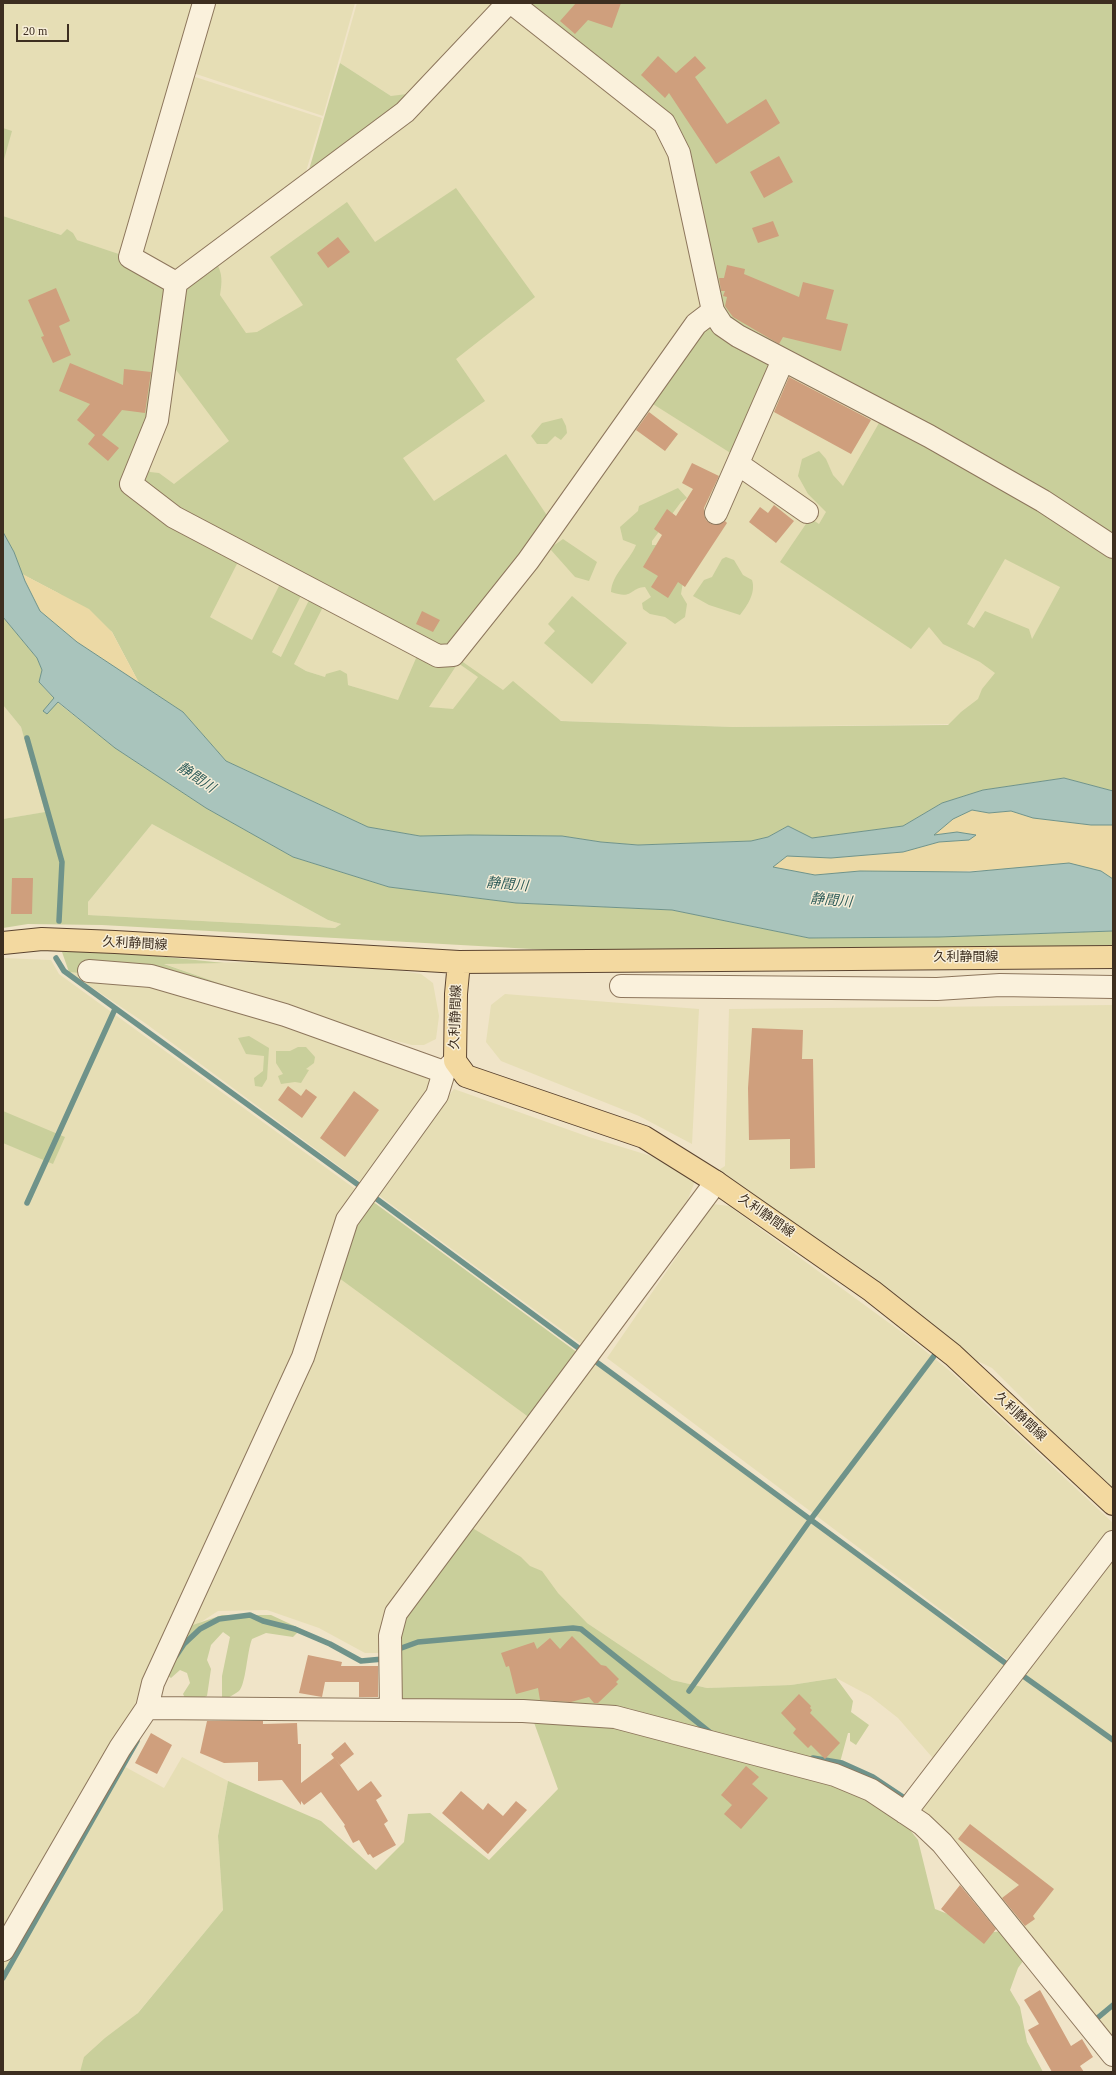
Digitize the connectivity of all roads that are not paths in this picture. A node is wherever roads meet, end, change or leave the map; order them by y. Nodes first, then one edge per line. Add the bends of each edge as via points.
1 (204, 3) edge
2 (508, 3) edge
3 (512, 3) edge
4 (176, 283) junction
5 (713, 310) junction
6 (783, 360) junction
7 (738, 464) junction
8 (807, 512) dead end
9 (716, 513) dead end
10 (1113, 547) edge
11 (3, 943) edge
12 (1113, 958) edge
13 (459, 962) junction
14 (88, 971) dead end
15 (621, 986) dead end
16 (1113, 987) edge
17 (450, 1066) junction
18 (716, 1182) junction
19 (1113, 1504) edge
20 (1113, 1542) edge
21 (147, 1708) junction
22 (391, 1710) junction
23 (905, 1813) junction
24 (3, 1950) edge
25 (1113, 2055) edge

1 - 4 street via 130,257
2 - 4 street via 405,112
3 - 5 street via 664,123 679,153
4 - 5 street via 157,420 131,484 174,516 438,656 453,655 528,561 696,324
5 - 6 street via 722,325
6 - 7 street
6 - 10 street via 929,436 1043,501
7 - 8 street
7 - 9 street
11 - 13 main road, 久利静間線 via 42,939
12 - 13 main road, 久利静間線
13 - 17 main road, 久利静間線
14 - 17 street via 159,978
15 - 16 street via 914,989 1000,985
17 - 18 main road, 久利静間線 via 466,1076 644,1137
17 - 21 street via 437,1095 347,1220 303,1357 153,1683
18 - 19 main road, 久利静間線 via 872,1291 953,1355
18 - 22 street via 396,1614 390,1636
20 - 23 street
21 - 22 street
21 - 24 street via 120,1748
22 - 23 street via 523,1711 615,1717 835,1775 871,1790
23 - 25 street via 922,1824 942,1843

